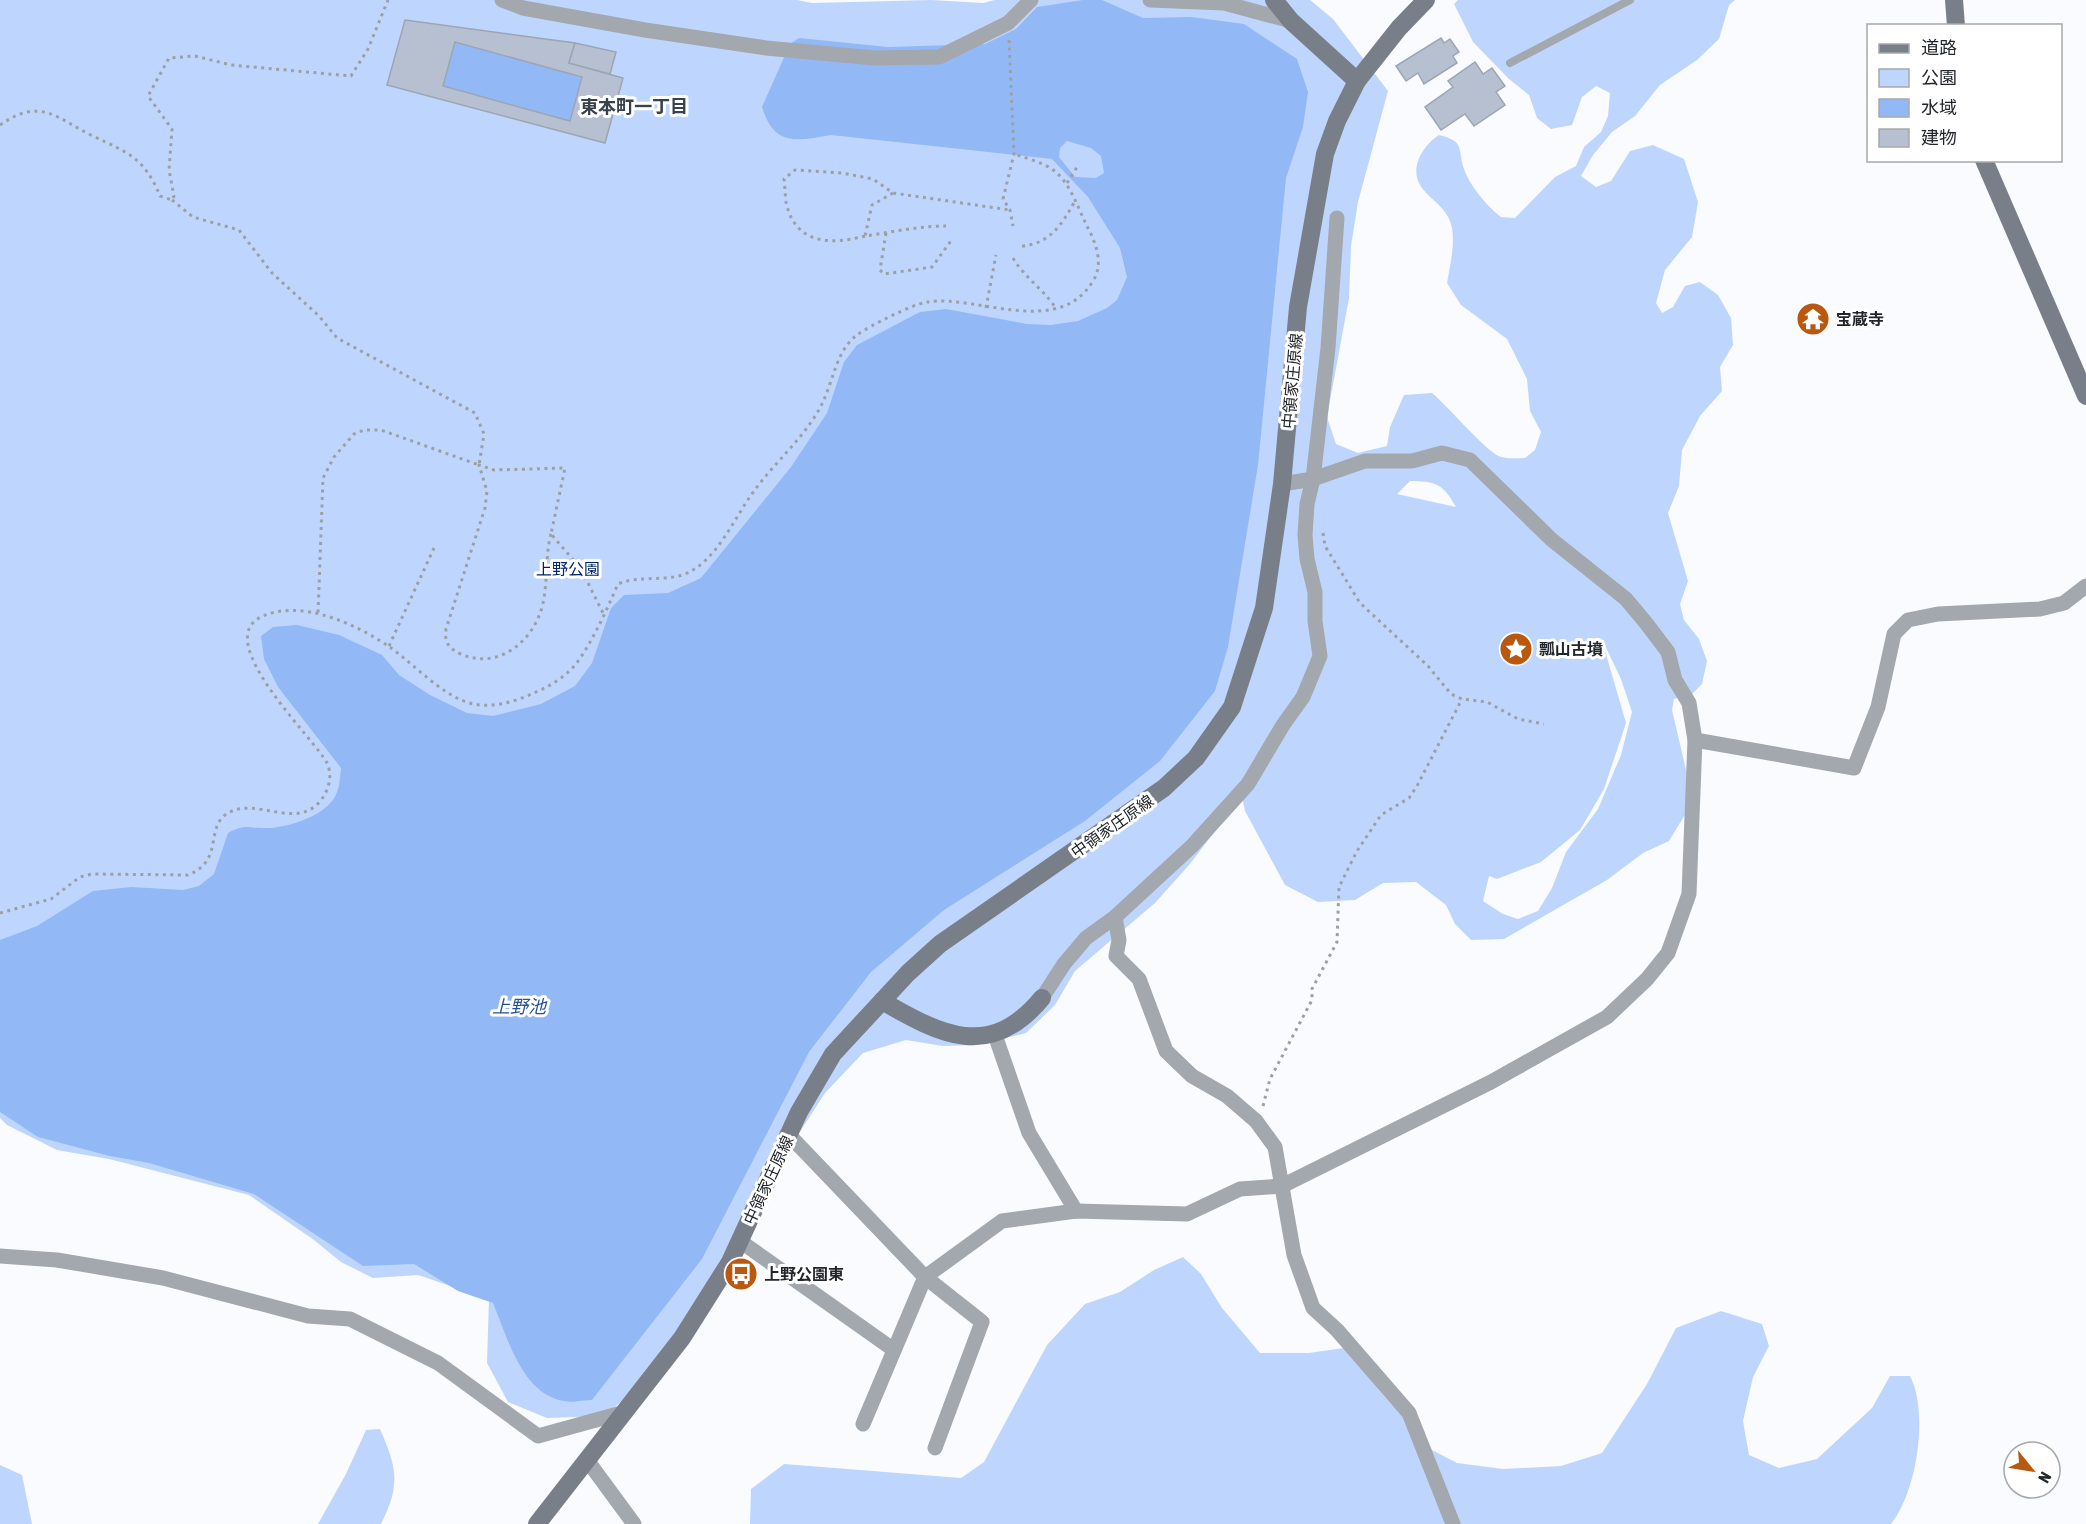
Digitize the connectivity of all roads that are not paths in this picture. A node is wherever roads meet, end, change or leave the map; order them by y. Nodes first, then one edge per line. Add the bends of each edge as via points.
1 (502, 0) edge
2 (1031, 0) edge
3 (1150, 0) edge
4 (1274, 0) edge
5 (1426, 0) edge
6 (1630, 0) edge
7 (1954, 0) edge
8 (1224, 2) edge
9 (1291, 21) junction
10 (1956, 24) edge
11 (1510, 63) dead end
12 (1357, 81) junction
13 (1985, 162) edge
14 (1337, 218) dead end
15 (2086, 396) edge
16 (1313, 478) junction
17 (1282, 484) junction
18 (2086, 586) edge
19 (1695, 740) junction
20 (1115, 917) junction
21 (1042, 998) joint
22 (882, 1000) junction
23 (995, 1035) junction
24 (789, 1135) junction
25 (1282, 1186) junction
26 (1076, 1211) junction
27 (740, 1240) junction
28 (0, 1256) edge
29 (925, 1277) junction
30 (894, 1350) junction
31 (625, 1412) junction
32 (862, 1424) dead end
33 (935, 1448) dead end
34 (587, 1461) junction
35 (537, 1524) edge
36 (634, 1524) edge
37 (1453, 1524) edge

1 - 2 street via 523,8 645,30 766,48 875,58 939,57 1008,23
3 - 8 street
4 - 9 main road
5 - 12 main road, 中領家庄原線
6 - 11 lane
7 - 10 main road
8 - 9 street
9 - 12 main road
12 - 17 main road, 中領家庄原線 via 1337,121 1315,202 1298,307
13 - 15 main road
14 - 16 street
16 - 17 street
16 - 19 street via 1365,461 1412,461 1442,453 1470,460 1552,540 1626,599 1646,622 1668,652 1675,680 1689,703
16 - 20 street via 1305,535 1320,656 1308,686 1248,784 1192,846
17 - 22 main road, 中領家庄原線 via 1264,608 1244,673 1232,706 1196,758 1164,788 1106,831 940,944
18 - 19 street via 2064,603 2040,609 1938,614 1908,620 1894,634 1878,707 1854,768
19 - 25 street via 1689,894 1668,953 1647,979 1597,1022 1451,1103
20 - 21 street via 1086,938
20 - 25 street via 1119,940 1116,956 1139,979 1166,1051 1192,1076 1227,1096 1256,1121 1275,1147
21 - 23 main road via 1027,1016
22 - 23 main road via 924,1025 950,1034
22 - 24 main road, 中領家庄原線 via 833,1054
23 - 26 street via 1029,1133
24 - 27 main road, 中領家庄原線
24 - 29 street
25 - 26 street via 1240,1190 1187,1214
25 - 37 street via 1294,1255 1313,1308 1409,1413
26 - 29 street via 1002,1221
27 - 30 street
27 - 31 main road, 中領家庄原線 via 682,1338
28 - 31 street via 57,1260 163,1278 308,1316 350,1319 438,1363 538,1436
29 - 30 street
29 - 33 street via 982,1322
30 - 32 street
31 - 34 main road, 中領家庄原線
34 - 35 main road, 中領家庄原線
34 - 36 street

